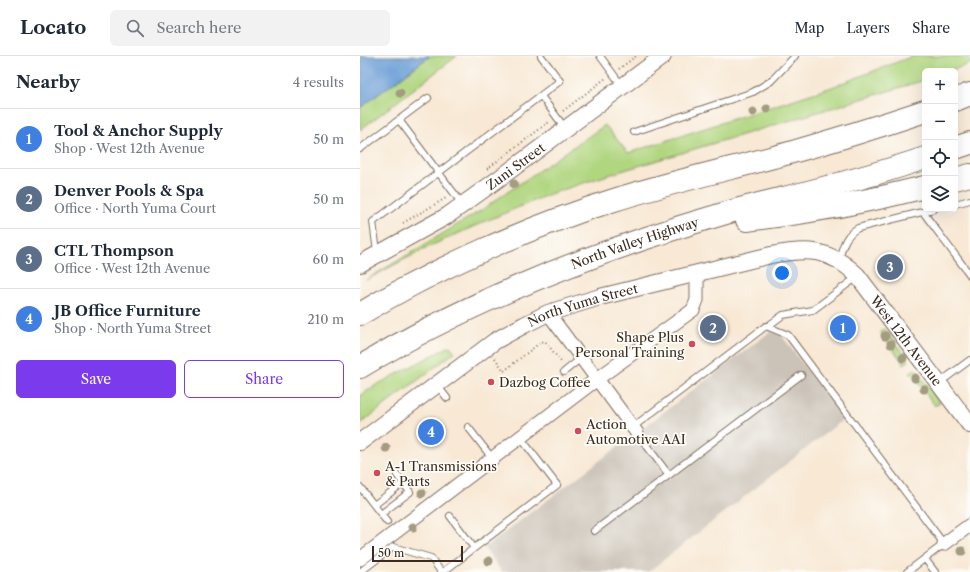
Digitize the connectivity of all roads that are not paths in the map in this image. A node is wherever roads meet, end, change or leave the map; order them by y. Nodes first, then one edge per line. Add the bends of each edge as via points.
1 (541, 56) edge
2 (600, 56) edge
3 (663, 56) edge
4 (795, 56) edge
5 (622, 86) junction
6 (970, 94) edge
7 (540, 96) junction
8 (428, 98) dead end
9 (958, 99) edge
10 (922, 112) edge
11 (399, 120) junction
12 (561, 123) junction
13 (634, 132) dead end
14 (970, 143) edge
15 (958, 147) edge
16 (360, 149) edge
17 (922, 159) edge
18 (439, 172) junction
19 (970, 175) edge
20 (958, 178) edge
21 (922, 188) edge
22 (458, 198) junction
23 (970, 200) edge
24 (958, 203) edge
25 (923, 212) joint
26 (678, 228) junction
27 (377, 255) junction
28 (838, 260) junction
29 (360, 264) edge
30 (697, 273) junction
31 (970, 275) edge
32 (858, 276) junction
33 (548, 313) junction
34 (360, 314) edge
35 (768, 326) junction
36 (581, 358) junction
37 (970, 360) edge
38 (360, 367) edge
39 (565, 371) road end
40 (801, 375) dead end
41 (597, 379) junction
42 (939, 383) junction
43 (437, 385) junction
44 (447, 398) dead end
45 (968, 420) edge
46 (468, 427) dead end
47 (635, 430) junction
48 (520, 437) junction
49 (360, 442) edge
50 (492, 458) junction
51 (397, 475) dead end
52 (669, 475) junction
53 (403, 483) junction
54 (360, 487) edge
55 (374, 506) junction
56 (381, 514) junction
57 (450, 516) dead end
58 (387, 522) dead end
59 (970, 525) edge
60 (594, 531) dead end
61 (944, 544) junction
62 (474, 548) junction
63 (375, 554) junction
64 (360, 558) edge
65 (925, 559) junction
66 (360, 572) edge
67 (442, 572) edge
68 (907, 572) edge
69 (935, 572) edge

1 - 7 lane via 560,81
2 - 5 lane
3 - 5 street, Zuni Street
4 - 13 lane via 771,81 753,92
5 - 12 street, Zuni Street
6 - 9 highway
7 - 12 lane
7 - 18 lane
8 - 11 lane
10 - 34 highway via 582,211 484,251 411,285
11 - 16 lane
11 - 18 lane
12 - 22 street, Zuni Street
14 - 15 highway
17 - 26 highway, North Valley Highway
18 - 22 lane
18 - 27 lane via 373,222
19 - 20 highway
21 - 26 highway via 782,216
22 - 27 street, Zuni Street via 431,226
23 - 24 lane
25 - 28 lane via 858,228 844,241
25 - 31 lane
26 - 38 highway, North Valley Highway via 578,262 516,287 423,331
27 - 29 street, Zuni Street
28 - 30 street, North Yuma Street via 819,252 792,251
28 - 32 street, West 12th Avenue
30 - 33 street, North Yuma Street
30 - 41 street via 697,300 693,310
32 - 35 lane via 813,310 783,315
32 - 42 street, West 12th Avenue
33 - 36 street
33 - 43 street, North Yuma Street via 509,332
35 - 47 lane
35 - 61 lane via 788,335
36 - 39 lane
36 - 41 street
37 - 42 lane
40 - 52 lane
41 - 47 street
41 - 48 street
42 - 45 street, West 12th Avenue
43 - 44 lane
43 - 49 street, North Yuma Street
46 - 50 lane
47 - 52 lane
48 - 50 street
48 - 62 lane via 557,485
50 - 63 street
51 - 53 lane
52 - 60 lane
53 - 55 lane
53 - 56 lane via 410,492
54 - 55 lane
55 - 56 lane
56 - 58 lane
57 - 62 lane
59 - 61 street
61 - 65 lane
62 - 67 lane
63 - 64 street
63 - 66 lane
63 - 67 lane via 393,548 431,558
65 - 68 lane
65 - 69 lane

